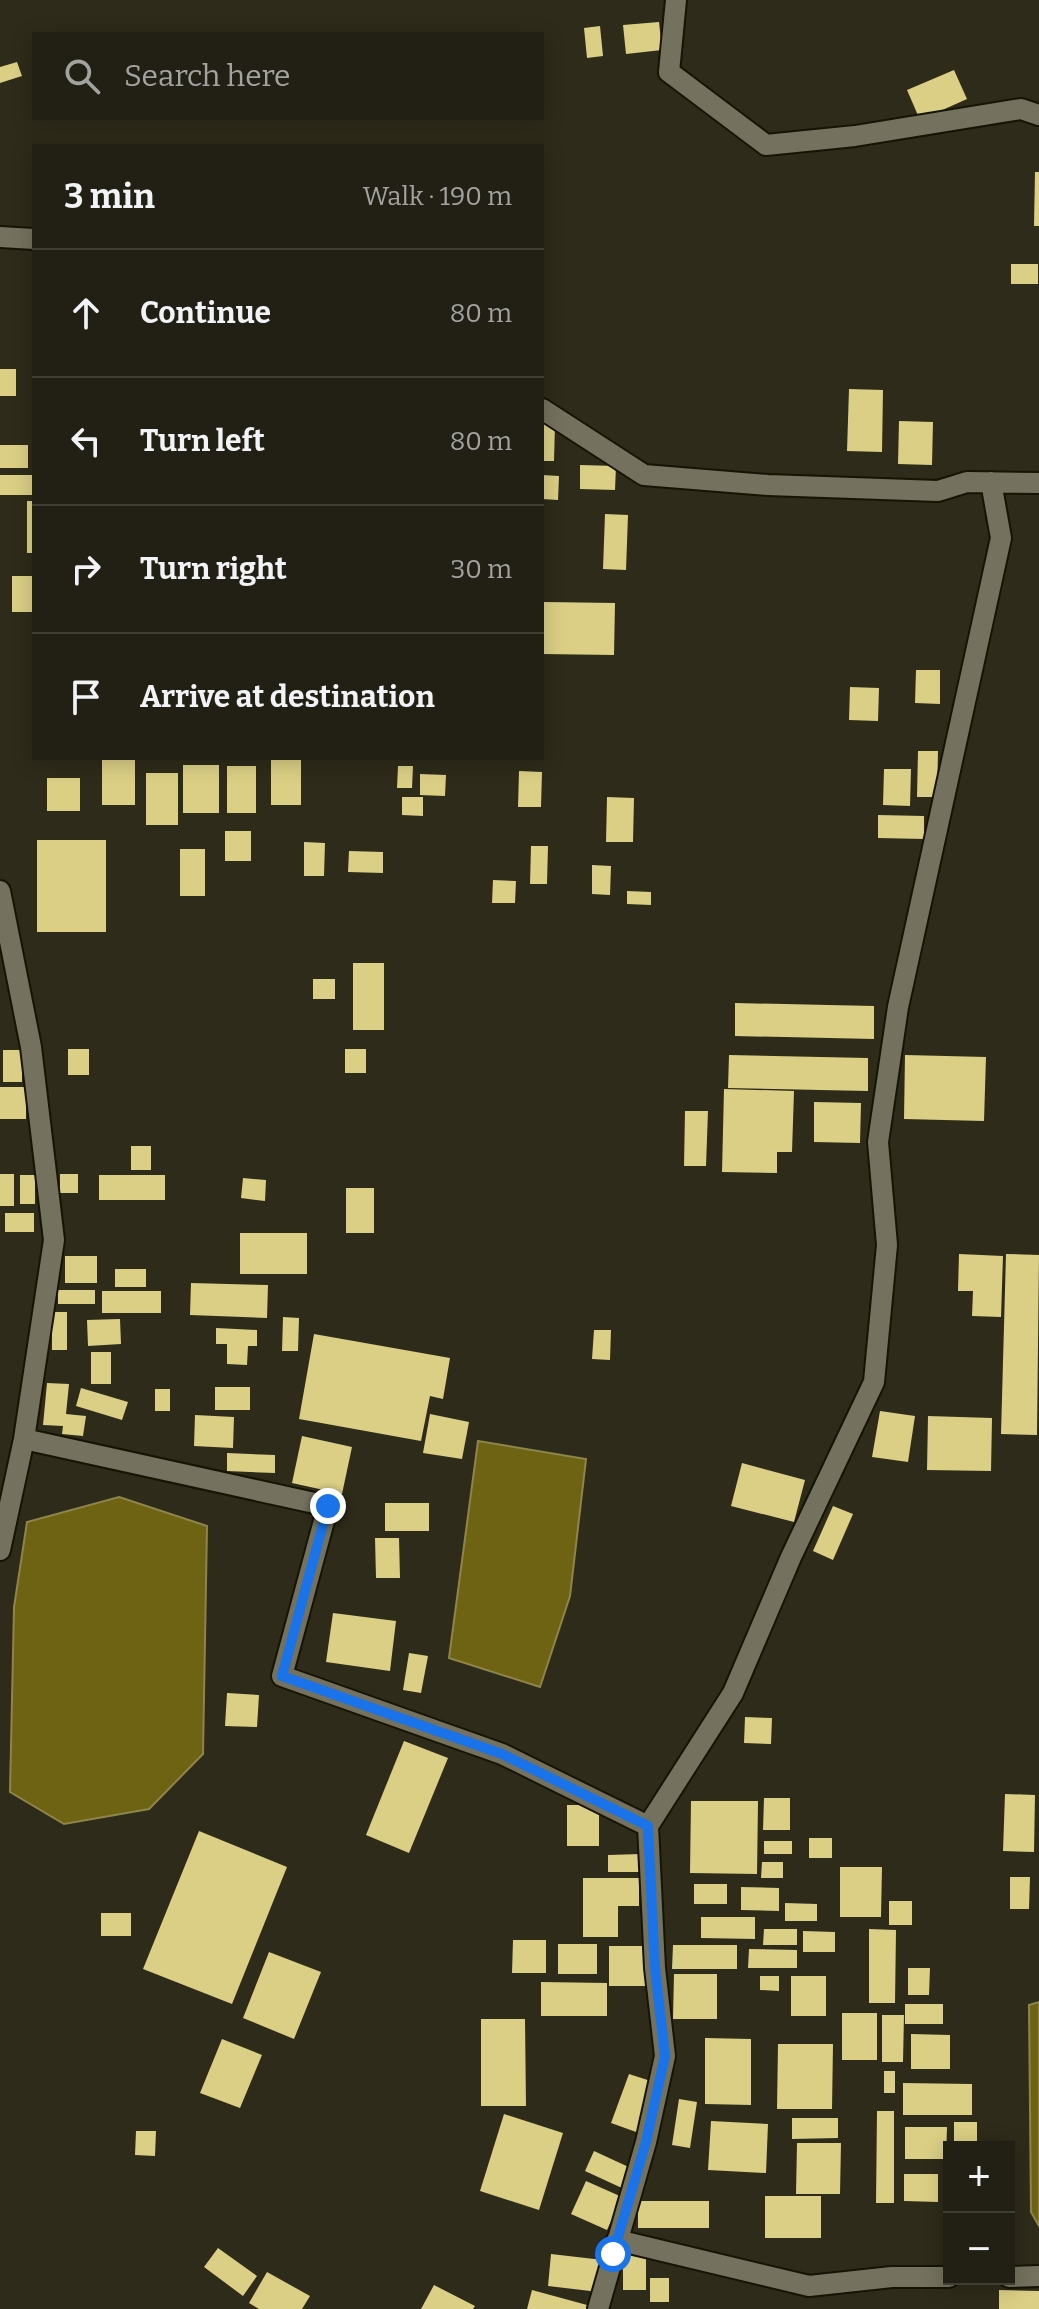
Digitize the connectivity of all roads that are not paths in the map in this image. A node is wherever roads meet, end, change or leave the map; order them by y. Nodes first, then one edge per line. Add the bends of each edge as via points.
1 (676, 0) edge
2 (1039, 96) edge
3 (1030, 112) edge
4 (0, 237) edge
5 (32, 239) edge
6 (544, 410) edge
7 (991, 482) junction
8 (1039, 483) edge
9 (0, 891) edge
10 (24, 1439) junction
11 (0, 1550) edge
12 (648, 1826) junction
13 (617, 2240) junction
14 (1039, 2276) edge
15 (943, 2277) edge
16 (1015, 2277) edge
17 (598, 2309) edge

1 - 3 street via 669,72 766,145
2 - 3 street
4 - 5 street
6 - 7 street via 644,475 938,491 967,482
7 - 8 street
7 - 12 street via 1001,538 898,1007 878,1142 887,1245 874,1382 733,1693
9 - 10 street via 31,1047 54,1240
10 - 11 street
10 - 12 street via 328,1506 282,1676 502,1754
12 - 13 street via 665,2056
13 - 15 street via 809,2286
13 - 17 street
14 - 16 street

